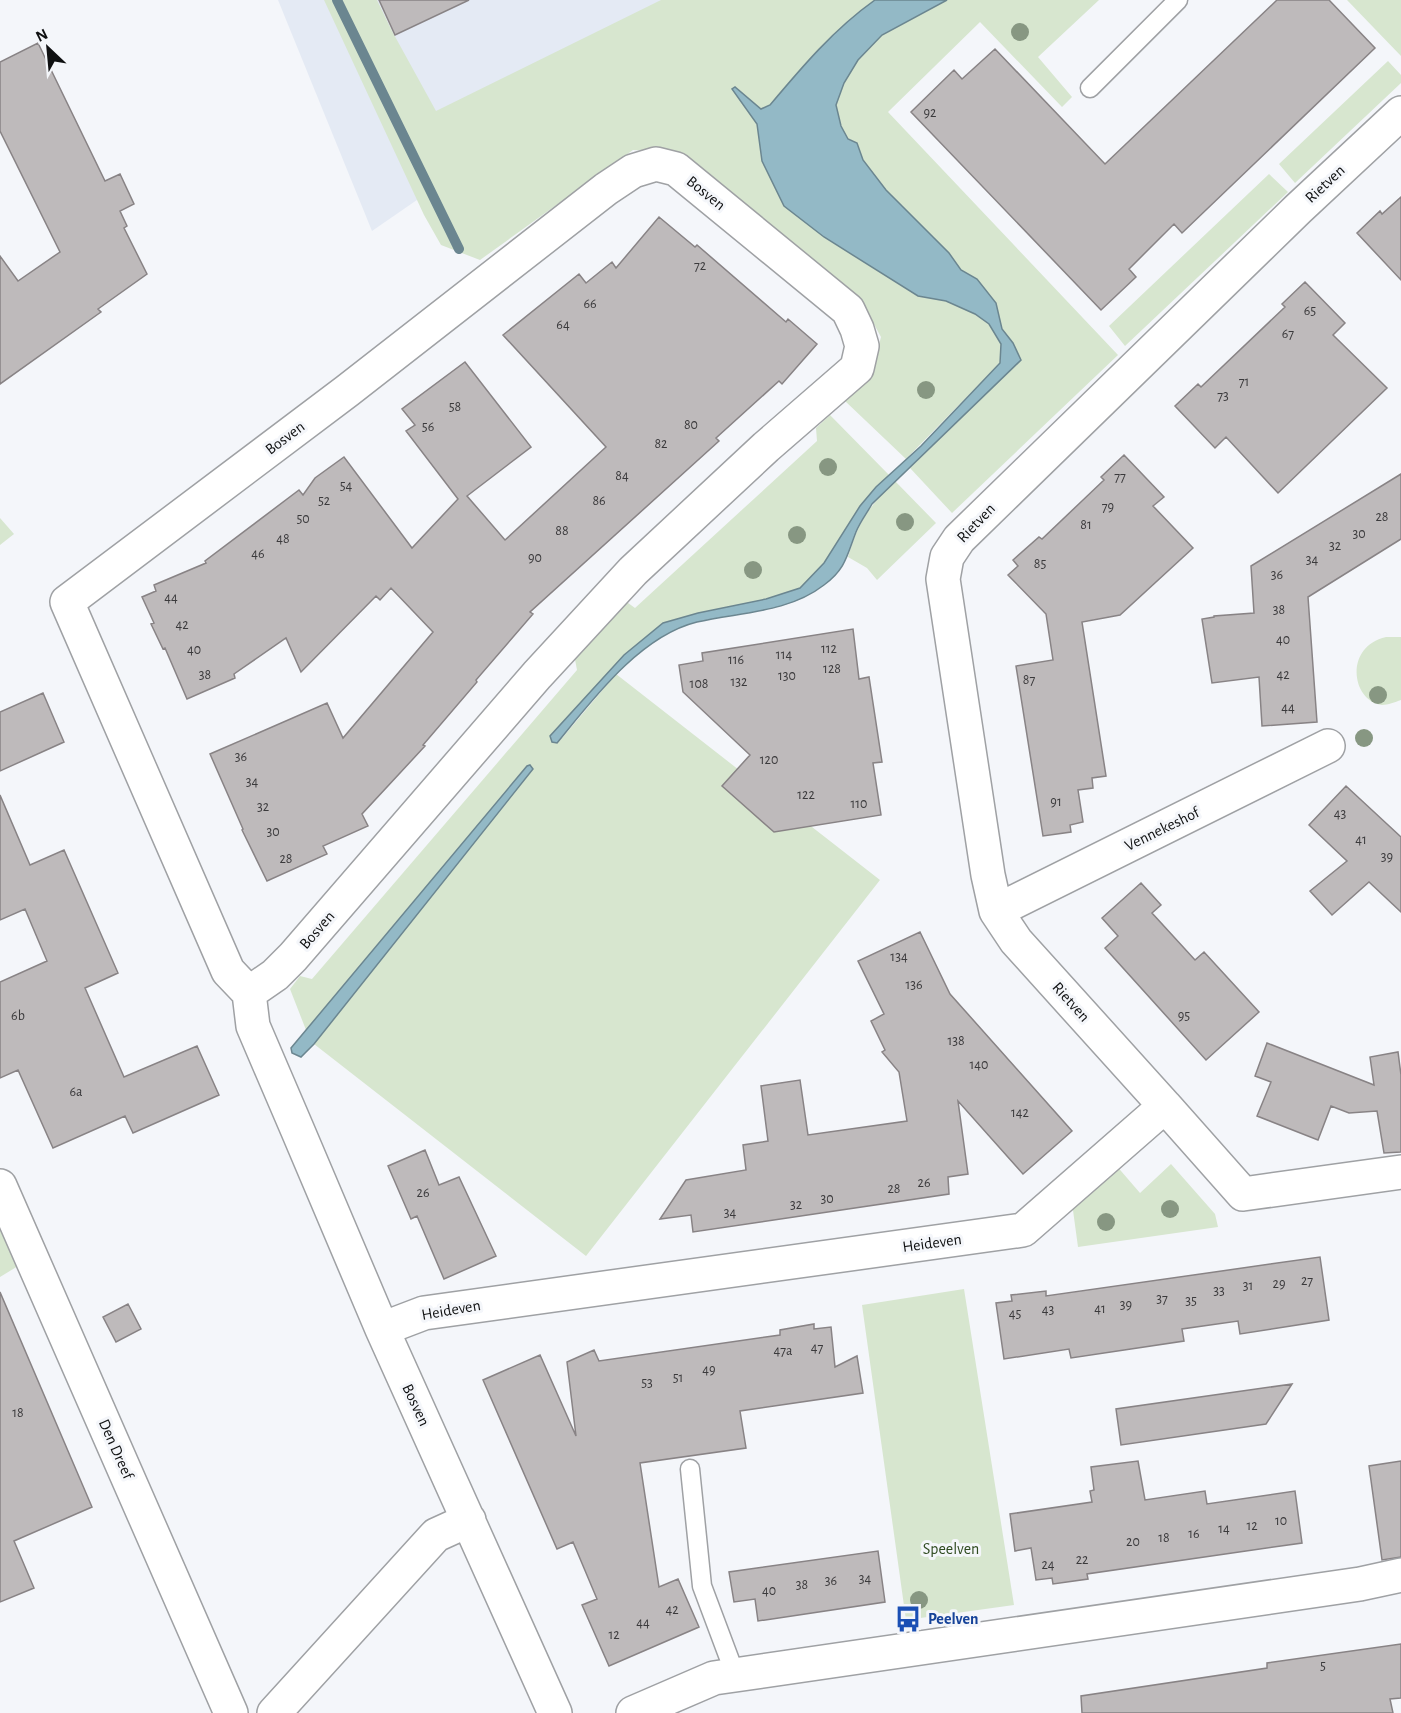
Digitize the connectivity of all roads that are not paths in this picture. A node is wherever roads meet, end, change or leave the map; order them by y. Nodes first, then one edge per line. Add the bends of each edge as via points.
1 (1178, 0) edge
2 (1090, 88) dead end
3 (1401, 113) edge
4 (1328, 746) dead end
5 (996, 911) junction
6 (249, 993) junction
7 (1165, 1106) junction
8 (1401, 1172) edge
9 (0, 1186) edge
10 (382, 1329) junction
11 (690, 1469) dead end
12 (469, 1520) junction
13 (1401, 1575) edge
14 (735, 1674) junction
15 (231, 1713) edge
16 (274, 1713) edge
17 (555, 1713) edge
18 (633, 1713) edge

1 - 2 lane
3 - 5 street, Rietven via 959,539 947,557 943,579
4 - 5 street, Vennekeshof
5 - 7 street, Rietven via 1016,941
6 - 6 street, Bosven via 228,971 67,602 347,392 606,189 633,171 656,164 676,169 848,310 862,346 857,368 633,571 537,675 293,957
6 - 10 street, Bosven via 253,1026
7 - 8 street via 1244,1194
7 - 10 street, Heideven via 1023,1230 424,1313
9 - 15 street, Den Dreef
10 - 12 street, Bosven
11 - 14 lane via 702,1586
12 - 16 street via 436,1535
12 - 17 street, Bosven
13 - 14 street via 1348,1586
14 - 18 street via 714,1678

